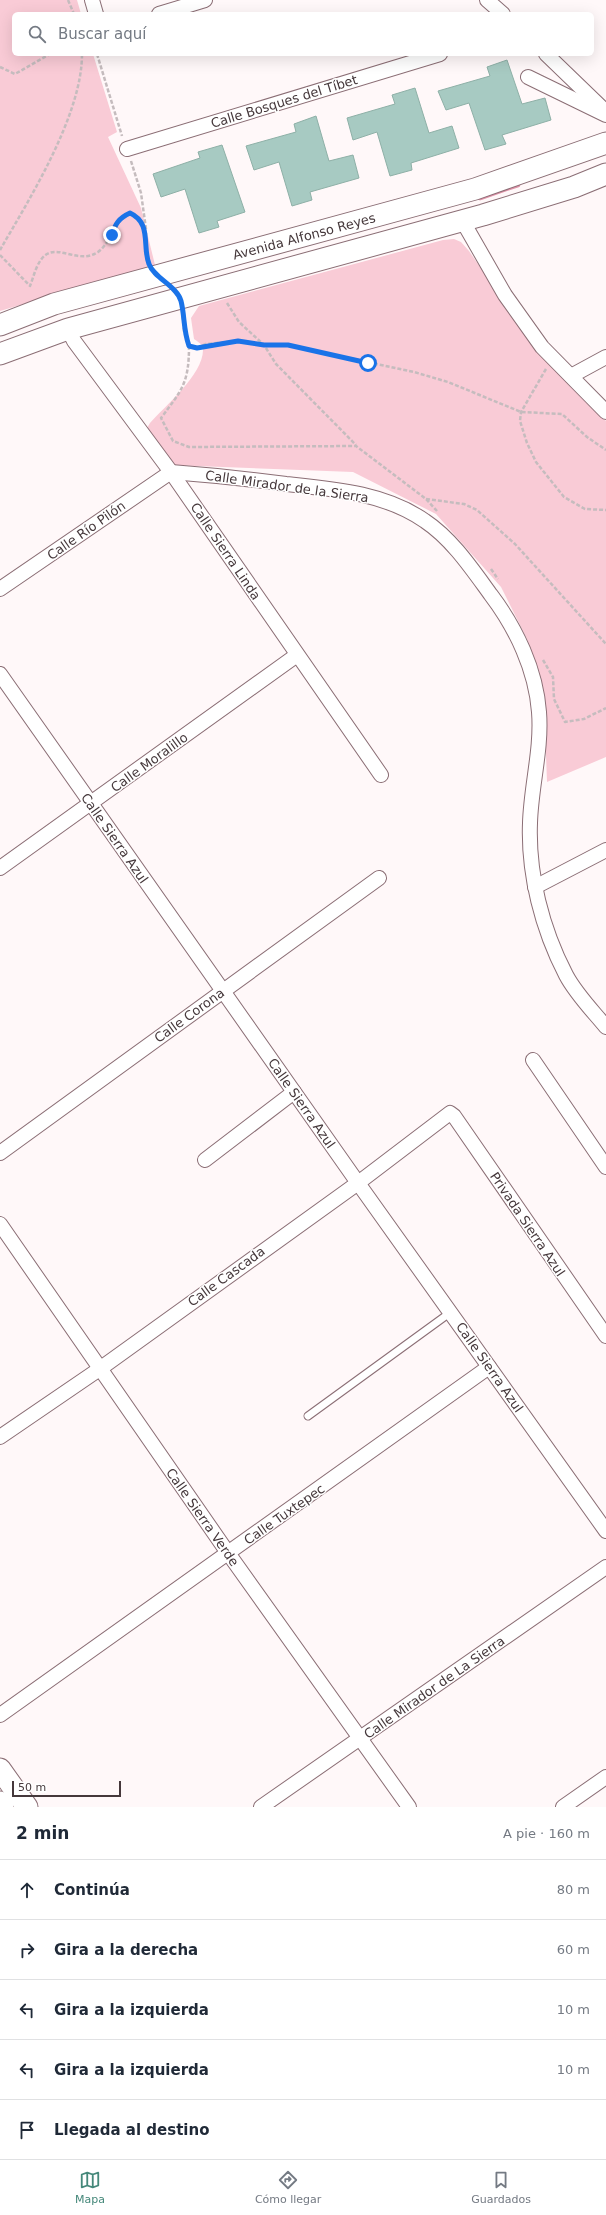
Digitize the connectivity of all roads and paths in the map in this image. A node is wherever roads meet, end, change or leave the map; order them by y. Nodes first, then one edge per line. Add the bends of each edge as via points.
1 (68, 0) edge
2 (92, 0) edge
3 (205, 0) edge
4 (488, 0) edge
5 (73, 12) edge
6 (95, 12) edge
7 (166, 12) edge
8 (501, 12) edge
9 (46, 56) edge
10 (82, 56) edge
11 (433, 56) edge
12 (548, 56) edge
13 (0, 66) edge
14 (528, 76) dead end
15 (606, 111) edge
16 (606, 115) edge
17 (606, 143) edge
18 (127, 149) dead end
19 (606, 174) edge
20 (462, 220) junction
21 (0, 250) edge
22 (0, 255) edge
23 (227, 301) dead end
24 (0, 325) edge
25 (68, 329) junction
26 (264, 345) junction
27 (189, 346) junction
28 (0, 354) edge
29 (606, 357) edge
30 (550, 363) dead end
31 (570, 376) junction
32 (521, 412) junction
33 (606, 412) edge
34 (356, 446) junction
35 (606, 450) edge
36 (171, 472) junction
37 (426, 499) junction
38 (606, 510) edge
39 (442, 516) dead end
40 (490, 568) dead end
41 (499, 581) dead end
42 (0, 589) edge
43 (606, 644) edge
44 (297, 655) junction
45 (541, 656) dead end
46 (0, 674) edge
47 (606, 708) edge
48 (381, 775) dead end
49 (91, 803) junction
50 (606, 850) edge
51 (0, 868) edge
52 (379, 878) dead end
53 (535, 887) junction
54 (222, 990) junction
55 (606, 1027) edge
56 (533, 1060) dead end
57 (294, 1092) junction
58 (450, 1113) joint
59 (0, 1153) edge
60 (205, 1160) dead end
61 (606, 1167) edge
62 (358, 1183) junction
63 (0, 1224) edge
64 (451, 1312) junction
65 (606, 1336) edge
66 (489, 1367) junction
67 (100, 1368) junction
68 (308, 1416) dead end
69 (0, 1436) edge
70 (606, 1531) edge
71 (228, 1553) junction
72 (606, 1567) edge
73 (0, 1715) edge
74 (361, 1739) junction
75 (0, 1769) edge
76 (606, 1777) edge
77 (0, 1802) edge
78 (4, 1807) edge
79 (27, 1807) edge
80 (261, 1807) edge
81 (409, 1807) edge
82 (562, 1807) edge

1 - 5 path
2 - 6 street
3 - 7 street
4 - 8 street
9 - 13 path via 15,74
10 - 21 path via 79,83 61,134 43,175
11 - 18 street, Calle Bosques del Tíbet
12 - 15 street
14 - 16 street
17 - 24 main road, Avenida Alfonso Reyes via 476,190 54,304
19 - 20 main road, Avenida Alfonso Reyes via 574,187
20 - 25 main road, Avenida Alfonso Reyes
20 - 31 street via 505,295 551,358
22 - 27 path, bridge via 30,286 40,262 48,253 85,257 97,252 107,243 122,216 130,213 137,216 146,233 145,251 150,266 181,299 184,331
23 - 26 path via 239,322
25 - 28 main road, Avenida Alfonso Reyes
25 - 36 street, Calle Sierra Linda via 74,341
26 - 27 path via 238,341 197,348
26 - 32 path via 288,345 414,372 448,382
26 - 34 path via 276,364
27 - 34 path via 189,364 184,388 161,418 173,441 189,447
29 - 31 street
30 - 32 path
31 - 33 street
32 - 35 path via 562,414
32 - 38 path via 520,422 536,462 564,497 585,509
34 - 37 path
36 - 42 street, Calle Río Pilón
36 - 44 street, Calle Sierra Linda
36 - 53 street, Calle Mirador de la Sierra via 322,488 362,495 407,510 448,541 469,565 507,618 535,681 539,742 530,824
37 - 39 path
37 - 43 path via 464,504 477,510 515,544
40 - 41 path
44 - 48 street, Calle Sierra Linda
44 - 49 street, Calle Moralillo
45 - 47 path via 553,677 554,699 566,722 584,719
46 - 49 street, Calle Sierra Azul
49 - 51 street, Calle Moralillo
49 - 54 street, Calle Sierra Azul
50 - 53 street
52 - 54 street, Calle Corona
53 - 55 street, Calle Mirador de la Sierra via 551,942 566,975 581,999
54 - 57 street, Calle Sierra Azul
54 - 59 street, Calle Corona
56 - 61 street
57 - 60 street
57 - 62 street, Calle Sierra Azul
58 - 62 street, Calle Cascada
58 - 65 street, Privada Sierra Azul
62 - 64 street, Calle Sierra Azul
62 - 67 street, Calle Cascada
63 - 67 street, Calle Sierra Verde
64 - 66 street, Calle Sierra Azul
64 - 68 lane
66 - 70 street, Calle Sierra Azul
66 - 71 street, Calle Tuxtepec
67 - 69 street, Calle Cascada
67 - 71 street, Calle Sierra Verde
71 - 73 street, Calle Tuxtepec
71 - 74 street, Calle Sierra Verde
72 - 74 street, Calle Mirador de La Sierra
74 - 80 street, Calle Mirador de La Sierra
74 - 81 street, Calle Sierra Verde
75 - 79 main road
76 - 82 street
77 - 78 main road

